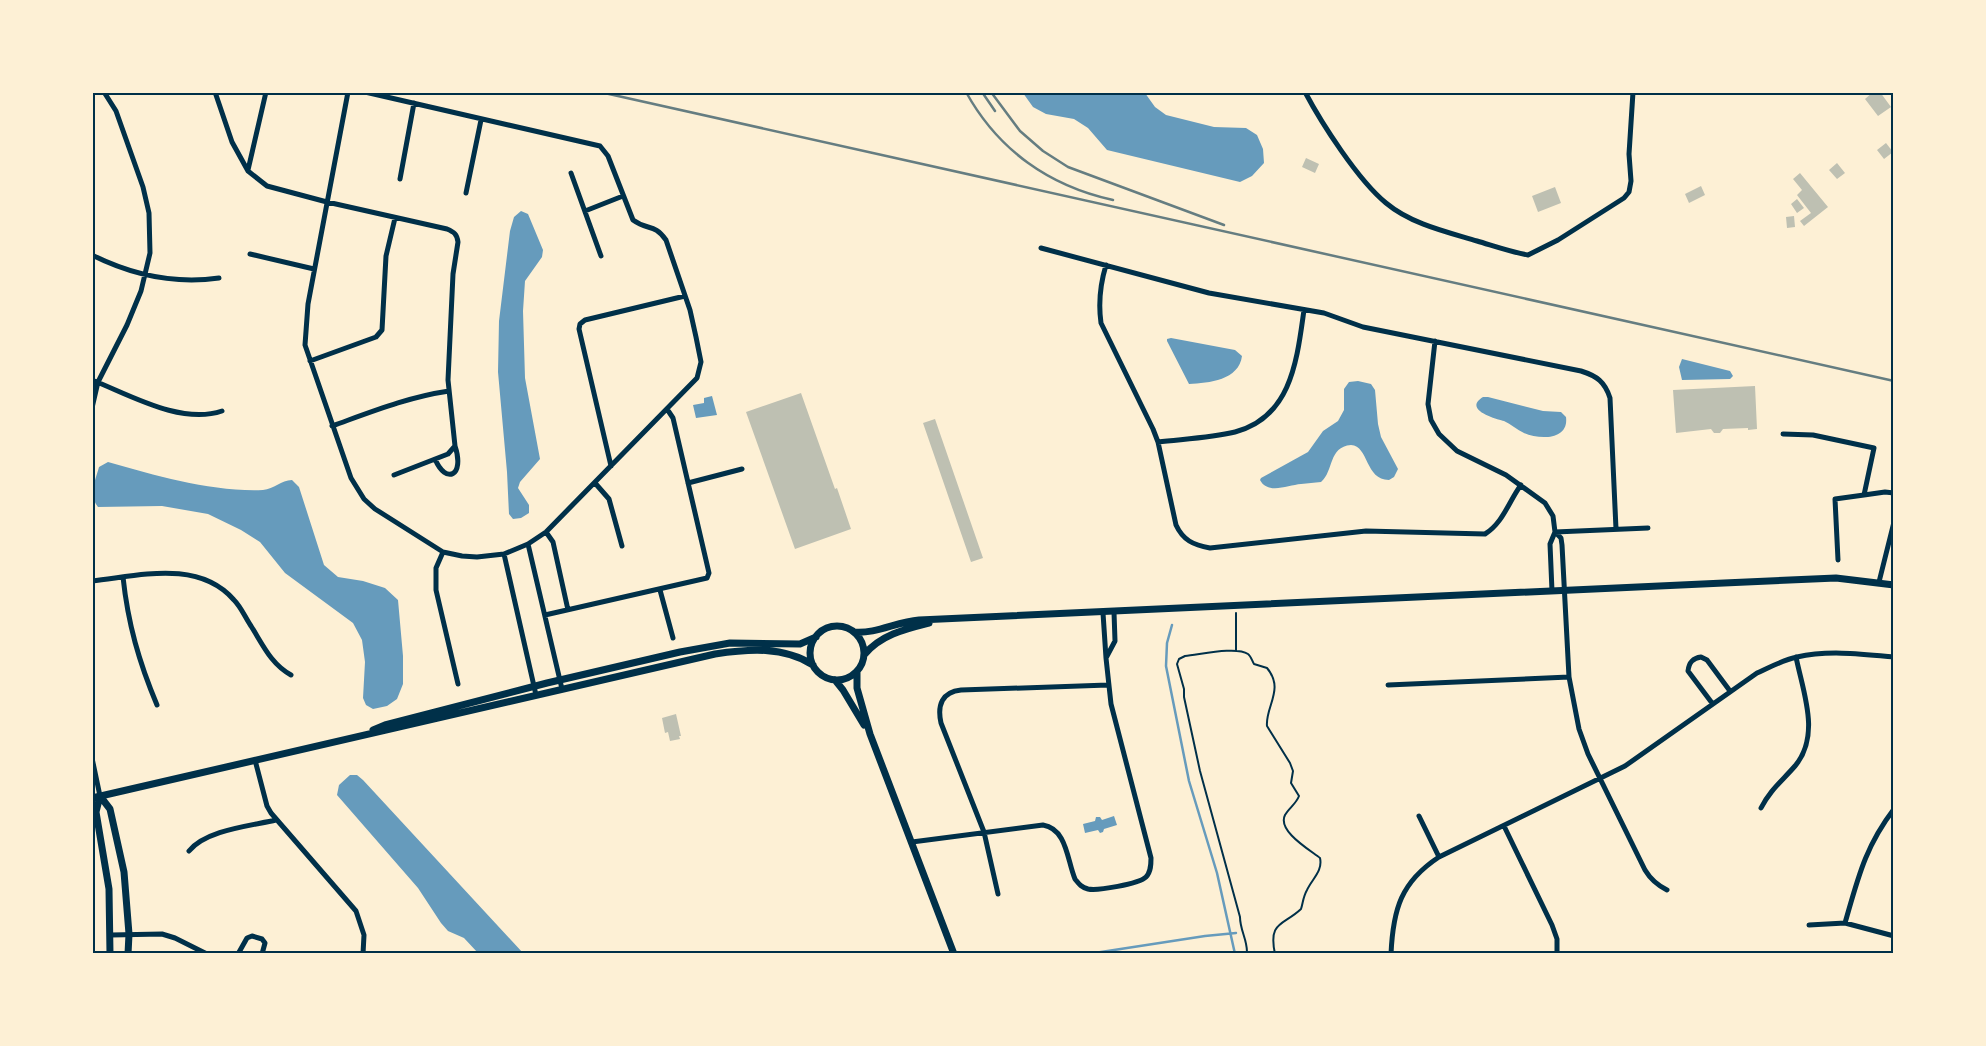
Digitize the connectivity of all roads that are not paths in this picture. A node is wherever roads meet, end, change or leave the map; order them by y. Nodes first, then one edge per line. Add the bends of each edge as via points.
1 (104, 92) edge
2 (215, 92) edge
3 (266, 92) edge
4 (348, 92) edge
5 (365, 92) edge
6 (1305, 92) edge
7 (1633, 92) edge
8 (414, 103) junction
9 (482, 120) junction
10 (248, 171) junction
11 (571, 173) dead end
12 (400, 179) dead end
13 (466, 193) dead end
14 (623, 196) junction
15 (327, 202) junction
16 (584, 211) junction
17 (394, 218) junction
18 (1041, 248) dead end
19 (250, 254) dead end
20 (92, 255) edge
21 (601, 256) dead end
22 (1106, 265) junction
23 (314, 269) junction
24 (145, 273) junction
25 (220, 278) dead end
26 (685, 296) junction
27 (1304, 310) junction
28 (1435, 341) junction
29 (310, 361) junction
30 (95, 381) edge
31 (449, 391) junction
32 (92, 408) edge
33 (667, 409) junction
34 (222, 411) dead end
35 (332, 426) junction
36 (1783, 434) dead end
37 (1158, 442) junction
38 (455, 446) junction
39 (435, 459) junction
40 (611, 466) junction
41 (742, 469) dead end
42 (394, 475) dead end
43 (595, 483) junction
44 (688, 483) junction
45 (1520, 485) junction
46 (1894, 493) edge
47 (1864, 495) junction
48 (1894, 522) edge
49 (1648, 528) dead end
50 (1616, 529) junction
51 (546, 532) junction
52 (1555, 532) junction
53 (528, 544) junction
54 (622, 546) dead end
55 (443, 552) junction
56 (504, 554) junction
57 (1838, 560) dead end
58 (123, 577) junction
59 (92, 580) edge
60 (1879, 582) junction
61 (1893, 584) edge
62 (660, 590) junction
63 (1566, 590) junction
64 (1552, 591) junction
65 (568, 610) junction
66 (1114, 612) junction
67 (1103, 613) junction
68 (545, 615) junction
69 (938, 620) junction
70 (854, 632) junction
71 (816, 637) junction
72 (673, 638) dead end
73 (864, 656) junction
74 (1796, 657) junction
75 (1894, 657) edge
76 (1106, 658) junction
77 (813, 665) junction
78 (857, 672) junction
79 (291, 675) dead end
80 (1569, 677) junction
81 (560, 680) junction
82 (834, 680) junction
83 (458, 684) dead end
84 (1108, 685) junction
85 (1388, 685) dead end
86 (534, 687) junction
87 (562, 689) junction
88 (1730, 691) junction
89 (536, 696) junction
90 (1712, 704) junction
91 (158, 705) dead end
92 (364, 734) junction
93 (870, 734) junction
94 (92, 758) edge
95 (255, 760) junction
96 (1599, 778) junction
97 (100, 796) junction
98 (92, 798) edge
99 (1761, 808) dead end
100 (1894, 809) edge
101 (1419, 816) dead end
102 (276, 820) junction
103 (1504, 826) junction
104 (984, 832) junction
105 (912, 842) junction
106 (189, 851) dead end
107 (1439, 857) junction
108 (1667, 890) dead end
109 (998, 894) dead end
110 (1845, 923) junction
111 (1809, 925) dead end
112 (111, 934) junction
113 (129, 934) junction
114 (1894, 936) edge
115 (110, 954) edge
116 (128, 954) edge
117 (207, 954) edge
118 (238, 954) edge
119 (262, 954) edge
120 (363, 954) edge
121 (954, 954) edge
122 (1392, 954) edge
123 (1558, 954) edge

1 - 24 street via 122,125 148,203 150,253
2 - 10 street via 232,142
3 - 10 street
4 - 15 street
5 - 8 street
6 - 7 street via 1355,168 1397,211 1426,224 1528,255 1558,240 1629,192
8 - 9 street
8 - 12 street
9 - 13 street
9 - 14 street via 600,146 608,156
10 - 15 street via 274,189
11 - 16 street
14 - 16 street
14 - 26 street via 633,220 653,227 666,240
15 - 17 street
15 - 23 street
16 - 21 street
17 - 29 street via 386,256 382,330 376,337
17 - 31 street via 446,229 457,237
18 - 22 street
19 - 23 street
20 - 24 street
22 - 27 street via 1209,293
22 - 37 street via 1099,288 1101,323
23 - 29 street via 305,334
24 - 25 street via 178,281
24 - 30 street via 127,325
26 - 33 street via 701,367 694,382
26 - 40 street via 585,320 580,324
27 - 28 street via 1324,313 1363,327
27 - 37 street via 1291,379 1284,395 1267,415 1234,432
28 - 45 street via 1428,404 1431,420 1439,434 1457,451
28 - 50 street via 1581,371 1601,380 1610,398
29 - 35 street
30 - 32 street
30 - 34 street via 136,399 192,415
31 - 35 street via 405,400
31 - 38 street
33 - 40 street
33 - 44 street via 673,418
35 - 55 street via 351,478 364,499
36 - 47 street via 1813,435 1874,448
37 - 45 street via 1176,526 1189,542 1210,548 1366,531 1485,534 1501,520
38 - 39 street via 451,452
38 - 39 street via 459,465 452,474 439,468
39 - 42 street
40 - 43 street
41 - 44 street
43 - 51 street
43 - 54 street via 609,499
44 - 62 street via 708,576 704,580
45 - 52 street via 1550,509
46 - 47 street
47 - 57 street via 1835,499
48 - 60 street
49 - 50 street
50 - 52 street
51 - 53 street
51 - 65 street via 553,542
52 - 63 street via 1562,545
52 - 64 street via 1550,544
53 - 56 street
53 - 68 street
55 - 56 street via 476,557
55 - 83 street via 436,568 436,590
56 - 86 street
58 - 59 street
58 - 79 street via 174,573 192,575 213,584 235,601 271,660
58 - 91 street via 137,654
60 - 61 street
60 - 63 street via 1836,578
62 - 65 street
62 - 72 street
63 - 64 street
63 - 80 street
64 - 66 street
65 - 68 street
66 - 67 street
66 - 76 street via 1115,641
67 - 69 street
67 - 76 street
68 - 81 street
69 - 70 street via 907,621 867,633
69 - 73 street via 880,640
70 - 71 street via 836,626
70 - 73 street via 862,643
71 - 77 street via 810,650
71 - 81 street via 800,644 750,642 709,646
73 - 78 street
74 - 75 street via 1825,654
74 - 88 street via 1757,673
74 - 99 street via 1807,707 1808,737 1796,766 1775,786
76 - 84 street
77 - 82 street via 820,674
77 - 87 street via 792,654 740,651
78 - 82 street via 846,679
78 - 93 street via 857,688
80 - 85 street
80 - 96 street via 1579,729
81 - 86 street
81 - 87 street
82 - 93 street
84 - 104 street via 961,690 948,693 942,699 940,722
84 - 104 street via 1151,858 1146,877 1098,890 1085,888 1075,879 1060,835 1050,826
86 - 89 street
86 - 92 street via 385,725
87 - 89 street
88 - 90 street
88 - 90 street via 1707,660 1702,657 1691,661 1688,671
89 - 92 street
90 - 96 street via 1648,751
92 - 95 street
93 - 105 street
94 - 97 street
95 - 97 street
95 - 102 street via 267,806
96 - 103 street
96 - 108 street via 1650,879
97 - 98 street
97 - 112 street via 96,812 109,889
97 - 113 street via 110,809 124,872
100 - 110 street via 1867,851
101 - 107 street
102 - 106 street via 212,835
102 - 120 street via 356,911 364,935
103 - 107 street
103 - 123 street via 1552,925
104 - 105 street
104 - 109 street
105 - 121 street
107 - 122 street via 1424,867 1401,897 1395,915
110 - 111 street
110 - 114 street
112 - 113 street
112 - 115 street
113 - 116 street
113 - 117 street via 162,934
118 - 119 street via 247,938 252,936 265,943

